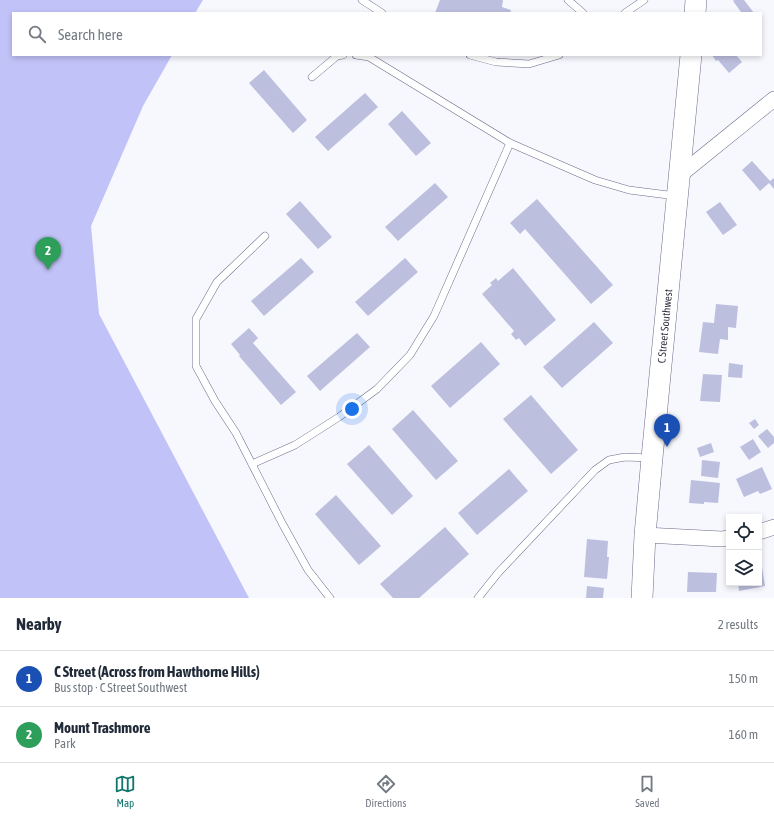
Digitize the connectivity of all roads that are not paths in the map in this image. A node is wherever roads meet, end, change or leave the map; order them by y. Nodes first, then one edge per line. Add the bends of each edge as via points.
1 (362, 0) edge
2 (568, 0) edge
3 (644, 0) edge
4 (380, 12) edge
5 (582, 12) edge
6 (626, 12) edge
7 (336, 56) edge
8 (362, 56) edge
9 (474, 56) edge
10 (556, 56) edge
11 (691, 56) edge
12 (312, 78) dead end
13 (774, 98) edge
14 (510, 143) junction
15 (680, 175) junction
16 (678, 196) junction
17 (265, 236) dead end
18 (652, 458) junction
19 (252, 464) junction
20 (774, 527) edge
21 (762, 531) edge
22 (645, 535) junction
23 (726, 538) edge
24 (330, 598) edge
25 (478, 598) edge
26 (642, 598) edge

1 - 4 lane
2 - 5 lane
3 - 6 lane
7 - 12 lane
8 - 14 lane via 369,57
9 - 10 lane via 496,62 529,64
11 - 15 main road, C Street Southwest
13 - 15 street
14 - 16 lane via 595,180 629,190
14 - 19 lane via 434,316 410,355 377,389 339,416 295,445
15 - 16 main road, C Street Southwest
16 - 18 main road, C Street Southwest
17 - 19 lane via 217,282 196,319 196,366
18 - 22 main road, C Street Southwest
18 - 25 lane via 625,456 609,460 596,470 498,573
19 - 24 lane via 308,570
20 - 21 street
22 - 23 street
22 - 26 main road, C Street Southwest

